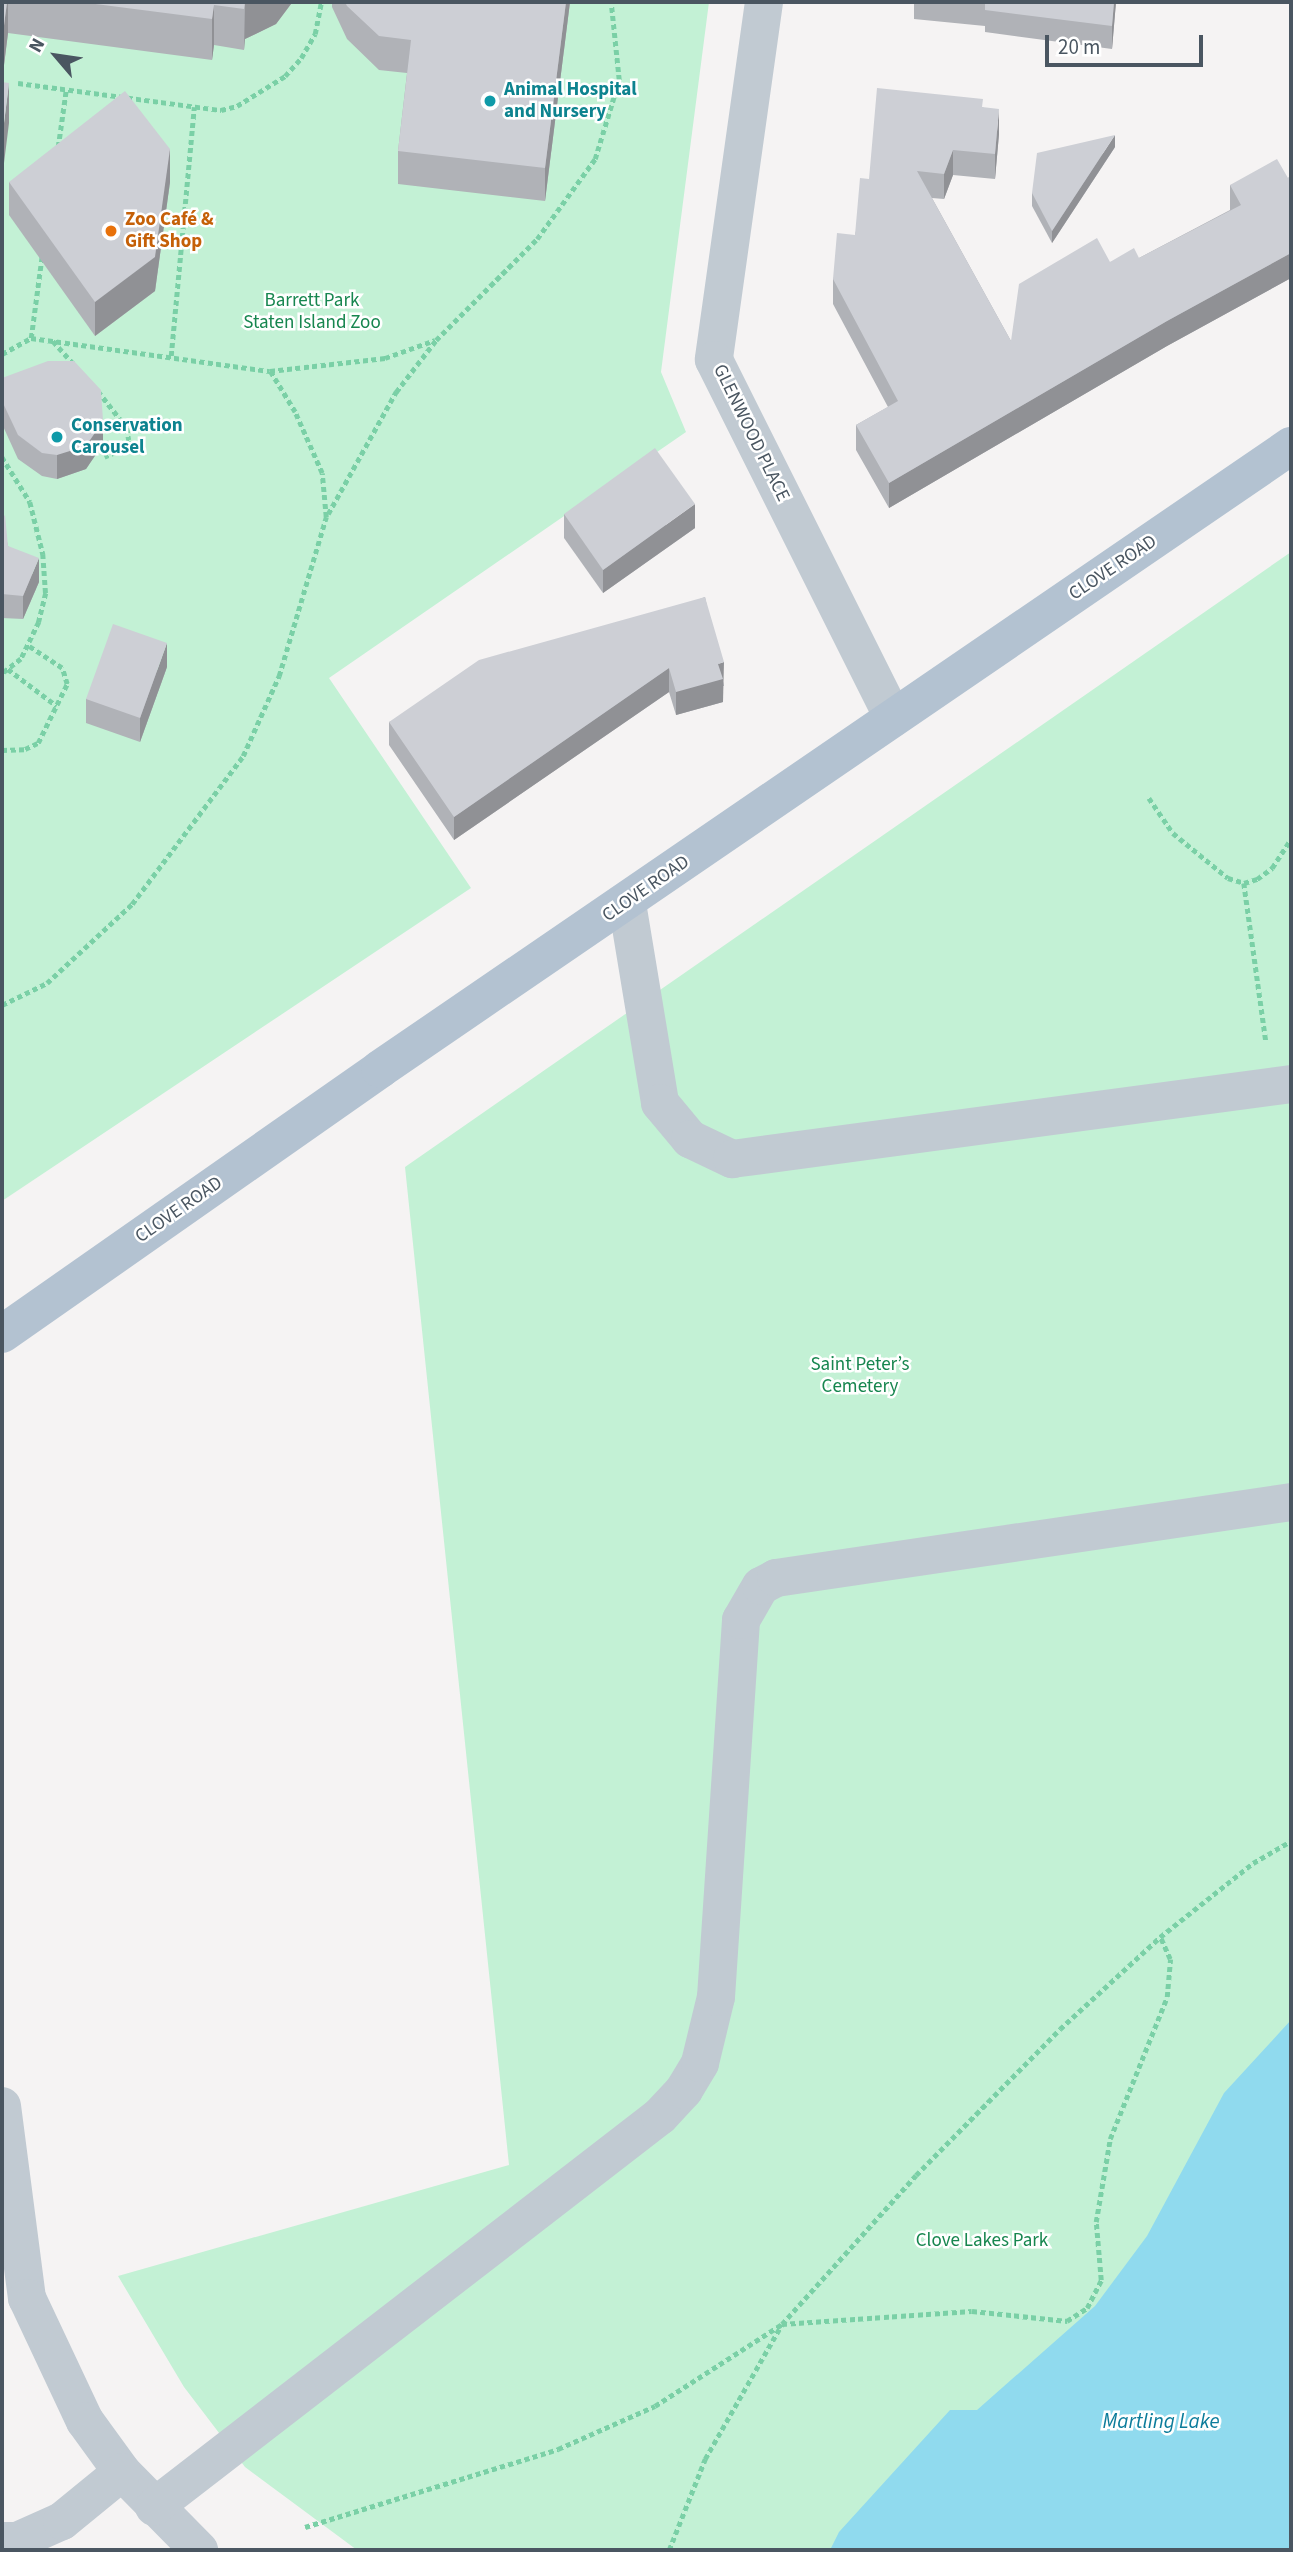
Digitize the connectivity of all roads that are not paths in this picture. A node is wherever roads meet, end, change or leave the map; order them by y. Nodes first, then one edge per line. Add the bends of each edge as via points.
1 (764, 2) edge
2 (1291, 446) edge
3 (893, 718) junction
4 (627, 903) junction
5 (1282, 1085) edge
6 (2, 1334) edge
7 (1291, 1502) edge
8 (2, 2106) edge
9 (122, 2472) junction
10 (154, 2507) junction
11 (2, 2541) edge
12 (199, 2550) edge

1 - 3 street, GLENWOOD PLACE via 714,360
2 - 3 main road, CLOVE ROAD
3 - 4 main road, CLOVE ROAD
4 - 5 street via 660,1103 690,1139 732,1159
4 - 6 main road, CLOVE ROAD via 380,1069
7 - 10 street via 776,1578 761,1586 741,1620 716,1997 700,2063 684,2090 649,2124
8 - 9 street via 27,2298 85,2421
9 - 10 street
9 - 11 street via 62,2521 17,2541
10 - 12 street

